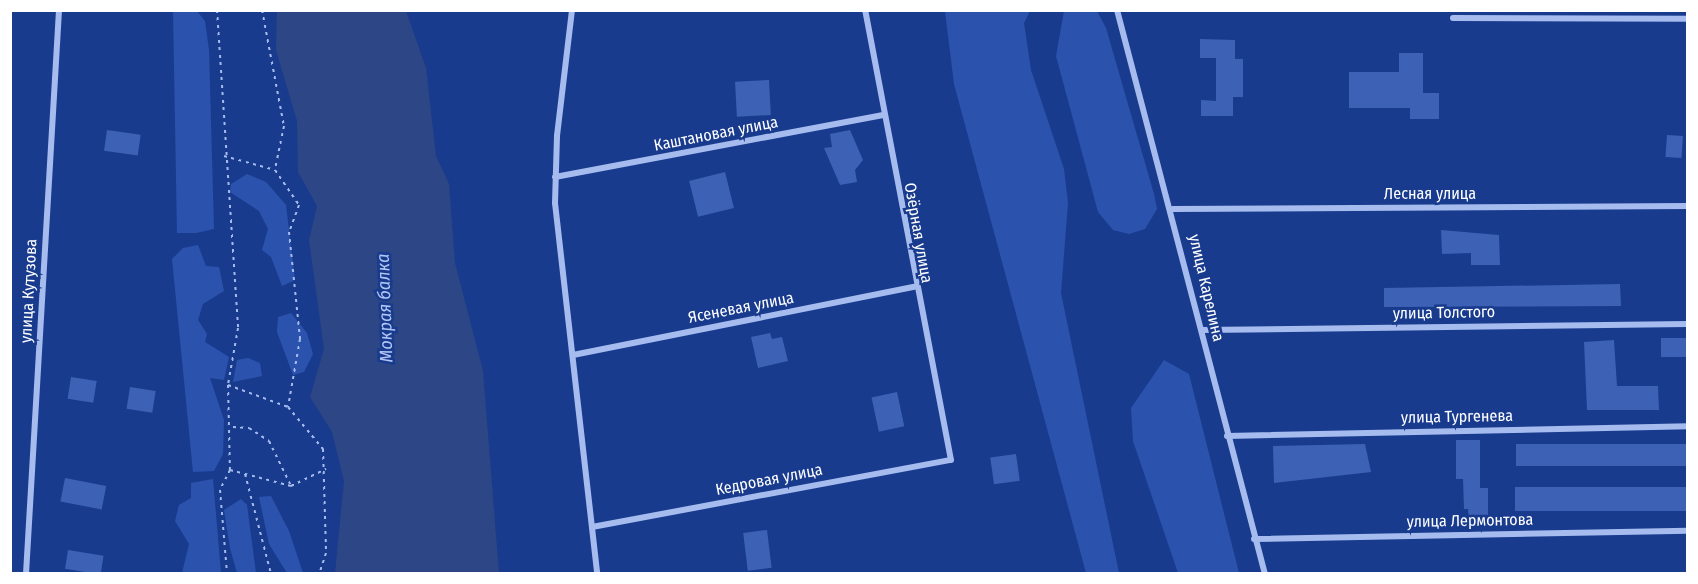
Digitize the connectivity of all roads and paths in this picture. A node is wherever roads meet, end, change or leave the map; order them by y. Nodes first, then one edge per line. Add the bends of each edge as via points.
1 (59, 10) edge
2 (217, 10) edge
3 (262, 10) edge
4 (572, 10) edge
5 (865, 10) edge
6 (1117, 10) edge
7 (1598, 10) edge
8 (1453, 18) dead end
9 (1598, 18) junction
10 (1688, 20) edge
11 (883, 115) junction
12 (224, 156) junction
13 (275, 170) junction
14 (555, 177) junction
15 (1688, 206) edge
16 (1173, 209) junction
17 (914, 287) junction
18 (1688, 324) edge
19 (1202, 330) junction
20 (573, 355) junction
21 (228, 386) junction
22 (288, 407) junction
23 (1688, 426) edge
24 (232, 427) junction
25 (1227, 436) junction
26 (951, 460) joint
27 (326, 469) junction
28 (230, 470) junction
29 (245, 474) junction
30 (291, 486) junction
31 (592, 527) junction
32 (1688, 531) edge
33 (1254, 539) junction
34 (26, 573) edge
35 (227, 573) edge
36 (271, 573) edge
37 (319, 573) edge
38 (597, 573) edge
39 (1265, 573) edge

1 - 34 street, улица Кутузова
2 - 12 path
3 - 13 path via 284,126
4 - 14 street
5 - 11 street, Озёрная улица
6 - 16 street, улица Карелина
7 - 9 street
8 - 9 street
9 - 10 street
11 - 14 street, Каштановая улица
11 - 17 street, Озёрная улица
12 - 13 path
12 - 21 path via 238,328
13 - 22 path via 299,204 290,232 300,339
14 - 20 street
15 - 16 street, Лесная улица
16 - 19 street, улица Карелина
17 - 20 street, Ясеневая улица
17 - 26 street, Озёрная улица
18 - 19 street, улица Толстого
19 - 25 street, улица Карелина
20 - 31 street
21 - 22 path
21 - 24 path
22 - 27 path via 323,449
23 - 25 street, улица Тургенева
24 - 28 path
24 - 30 path via 249,428 269,441
25 - 33 street, улица Карелина
26 - 31 street, Кедровая улица
27 - 30 path
27 - 37 path via 326,553
28 - 29 path
28 - 35 path via 220,490
29 - 30 path
29 - 36 path
31 - 38 street
32 - 33 street, улица Лермонтова
33 - 39 street, улица Карелина

